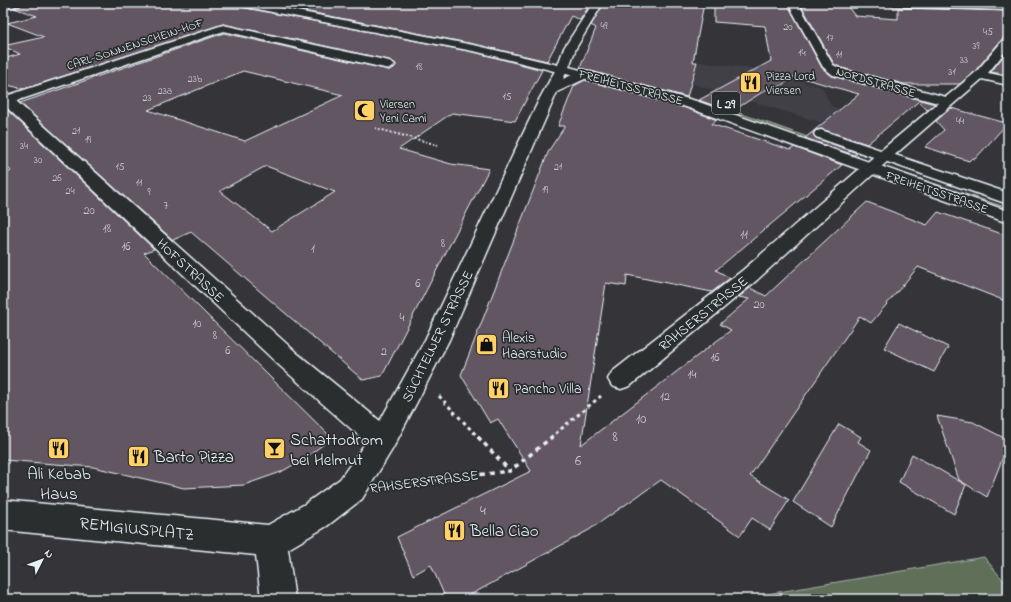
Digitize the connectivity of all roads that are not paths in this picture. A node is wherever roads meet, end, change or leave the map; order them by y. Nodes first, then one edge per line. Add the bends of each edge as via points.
1 (17, 3) edge
2 (241, 3) edge
3 (280, 3) edge
4 (598, 3) edge
5 (793, 3) edge
6 (892, 3) edge
7 (3, 6) edge
8 (1008, 7) edge
9 (486, 40) dead end
10 (1008, 41) edge
11 (561, 62) junction
12 (389, 64) dead end
13 (585, 74) junction
14 (980, 75) junction
15 (1008, 80) edge
16 (948, 102) junction
17 (7, 104) edge
18 (740, 108) dead end
19 (812, 131) dead end
20 (877, 162) junction
21 (1008, 199) edge
22 (1008, 217) edge
23 (621, 379) road end
24 (382, 440) junction
25 (3, 514) edge
26 (271, 541) junction
27 (279, 599) edge

1 - 7 street
2 - 11 street, FREIHEITSSTRASSE / L 29 via 478,49
3 - 9 street
4 - 11 street, SÜCHTELNER STRASSE
5 - 16 street, NORDSTRASSE via 829,68
6 - 8 street
10 - 14 street, RAHSERSTRASSE
11 - 13 street, FREIHEITSSTRASSE / L 29
11 - 13 street
11 - 18 street, FREIHEITSSTRASSE / L 29 via 674,87
11 - 24 street, SÜCHTELNER STRASSE via 467,276 419,375
12 - 17 street, CARL-SONNENSCHEIN-HOF via 223,28
13 - 20 street, FREIHEITSSTRASSE / L 29
14 - 15 street
14 - 16 street, RAHSERSTRASSE
16 - 20 street, RAHSERSTRASSE
17 - 24 street, HOFSTRASSE via 289,360
19 - 20 street, FREIHEITSSTRASSE / L 29
20 - 21 street, FREIHEITSSTRASSE / L 29
20 - 22 street, FREIHEITSSTRASSE / L 29
20 - 23 street, RAHSERSTRASSE via 750,275
24 - 26 street, SÜCHTELNER STRASSE via 351,489 316,515
25 - 26 street, REMIGIUSPLATZ
26 - 27 street

